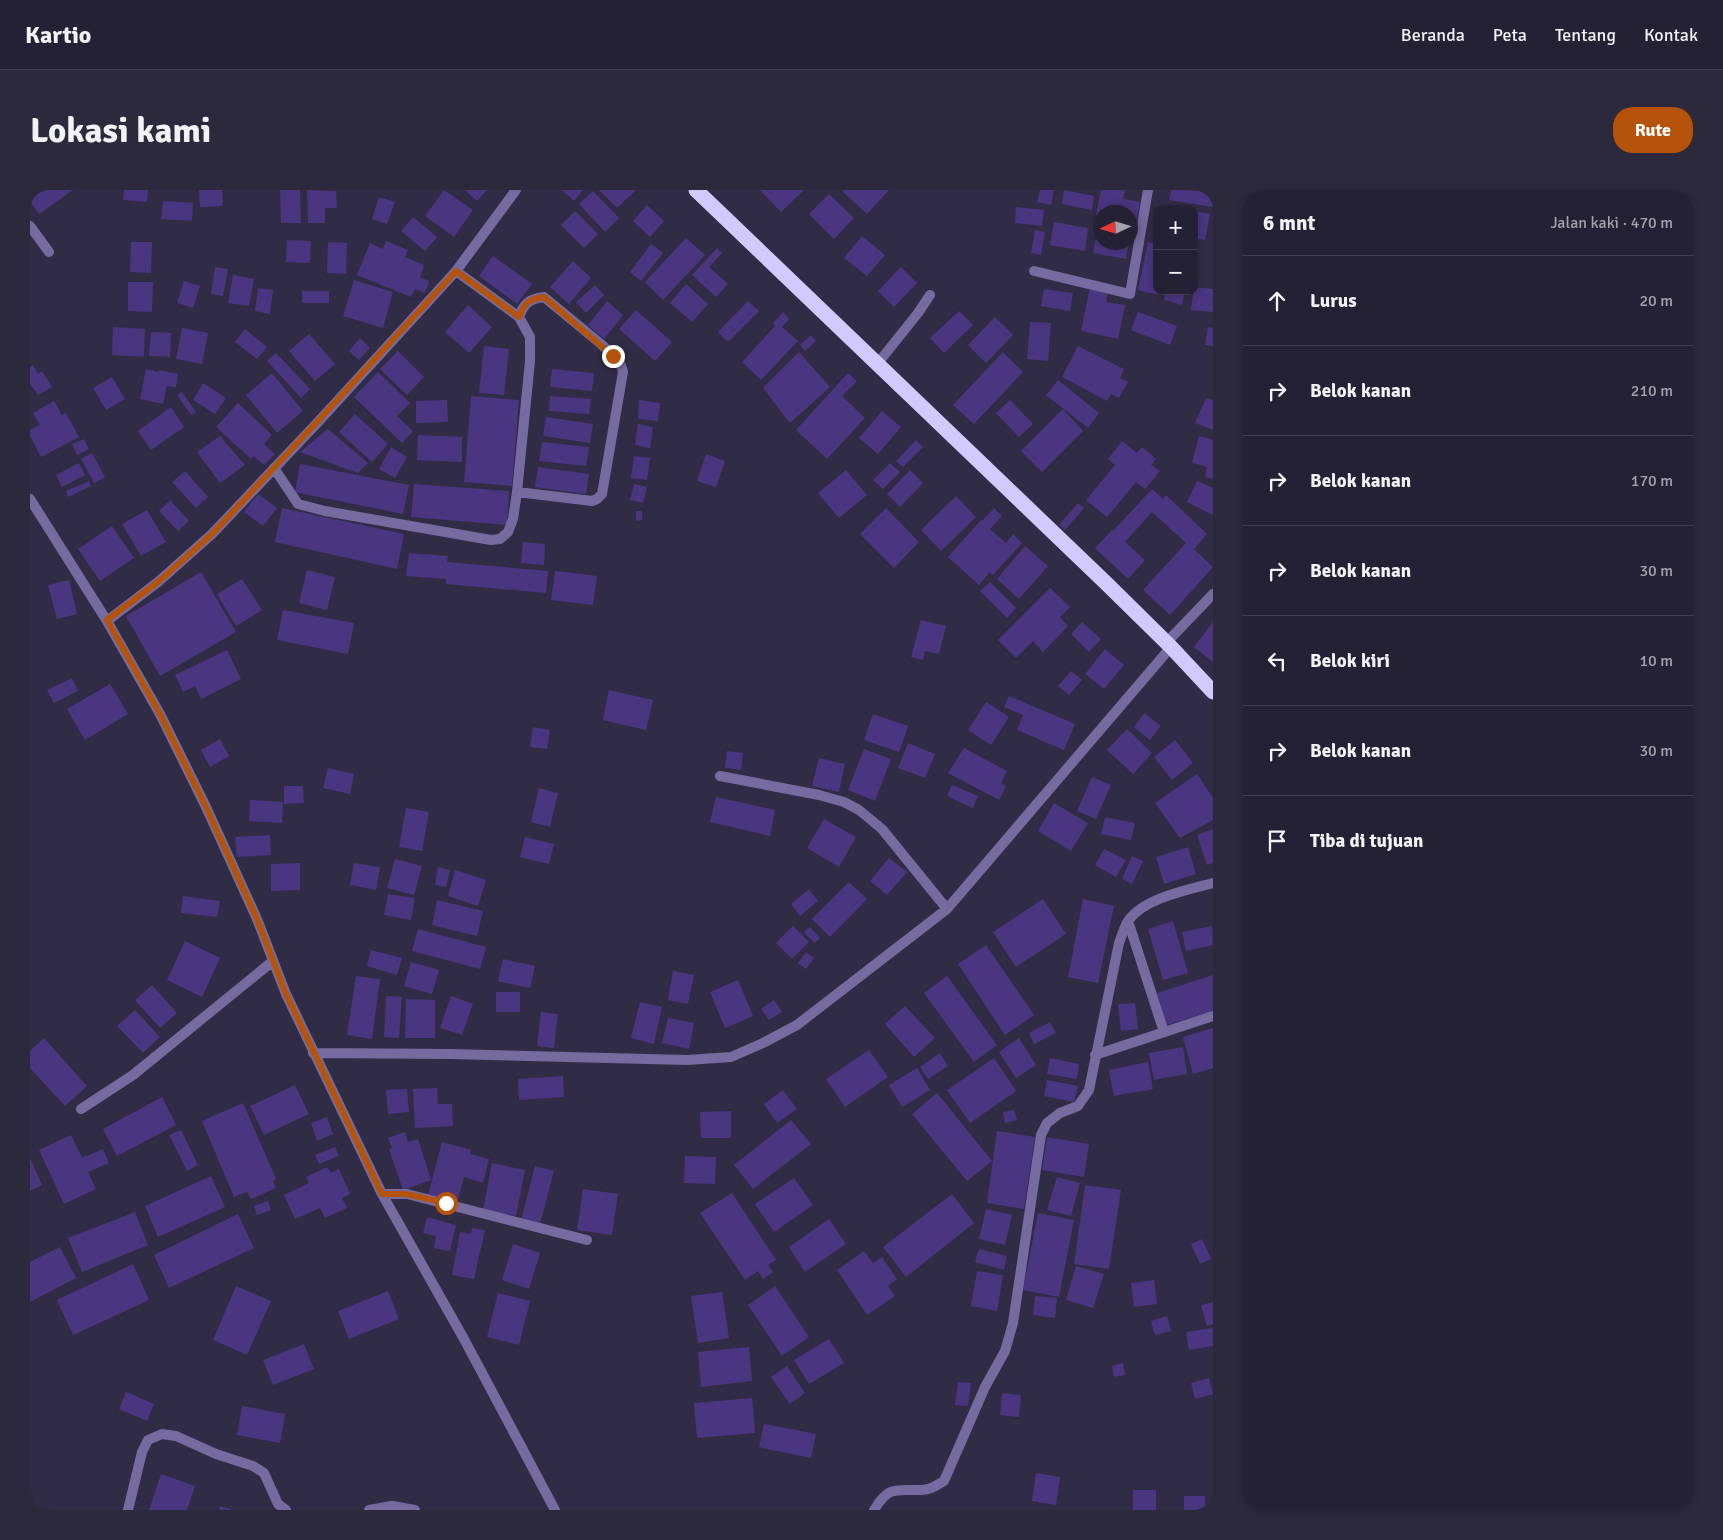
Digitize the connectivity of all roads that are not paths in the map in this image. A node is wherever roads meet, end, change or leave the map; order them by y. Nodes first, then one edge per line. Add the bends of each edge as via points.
1 (516, 190) edge
2 (696, 190) edge
3 (1148, 190) edge
4 (30, 226) edge
5 (49, 252) dead end
6 (456, 271) junction
7 (1034, 271) dead end
8 (930, 295) dead end
9 (519, 317) junction
10 (878, 363) junction
11 (274, 468) junction
12 (517, 492) junction
13 (30, 499) edge
14 (1213, 594) edge
15 (107, 620) junction
16 (1169, 644) junction
17 (1213, 692) edge
18 (720, 776) dead end
19 (1213, 883) edge
20 (947, 909) junction
21 (1128, 921) junction
22 (273, 961) junction
23 (1213, 1016) edge
24 (1164, 1032) junction
25 (313, 1053) junction
26 (1095, 1055) junction
27 (81, 1109) dead end
28 (382, 1194) junction
29 (587, 1240) dead end
30 (128, 1510) edge
31 (286, 1510) edge
32 (369, 1510) edge
33 (415, 1510) edge
34 (555, 1510) edge
35 (874, 1510) edge

1 - 6 street
2 - 10 highway
3 - 7 street via 1130,294
4 - 5 street
6 - 9 street
6 - 11 street
8 - 10 street
9 - 12 street via 530,338 531,349
9 - 12 street via 522,306 528,301 544,297 620,362 623,372 602,494 592,501
10 - 16 highway
11 - 12 street via 298,504 325,512 491,540 500,539 508,532
11 - 15 street via 205,540 158,582
13 - 15 street
14 - 16 street
15 - 22 street via 160,714 206,807
16 - 17 highway
16 - 20 street
18 - 20 street via 820,795 859,810 882,829
19 - 21 street via 1146,904
20 - 25 street via 797,1025 731,1057 687,1060
21 - 24 street
21 - 26 street via 1119,943
22 - 25 street
22 - 27 street via 133,1075
23 - 24 street
24 - 26 street
25 - 28 street
26 - 35 street via 1084,1100 1060,1113 1048,1123 1041,1135 1013,1323 1005,1351 985,1387 944,1481 923,1490 896,1489 886,1495
28 - 29 street via 406,1194
28 - 34 street
30 - 31 street via 142,1452 148,1440 162,1434 176,1436 264,1472 278,1504
32 - 33 street via 392,1506

